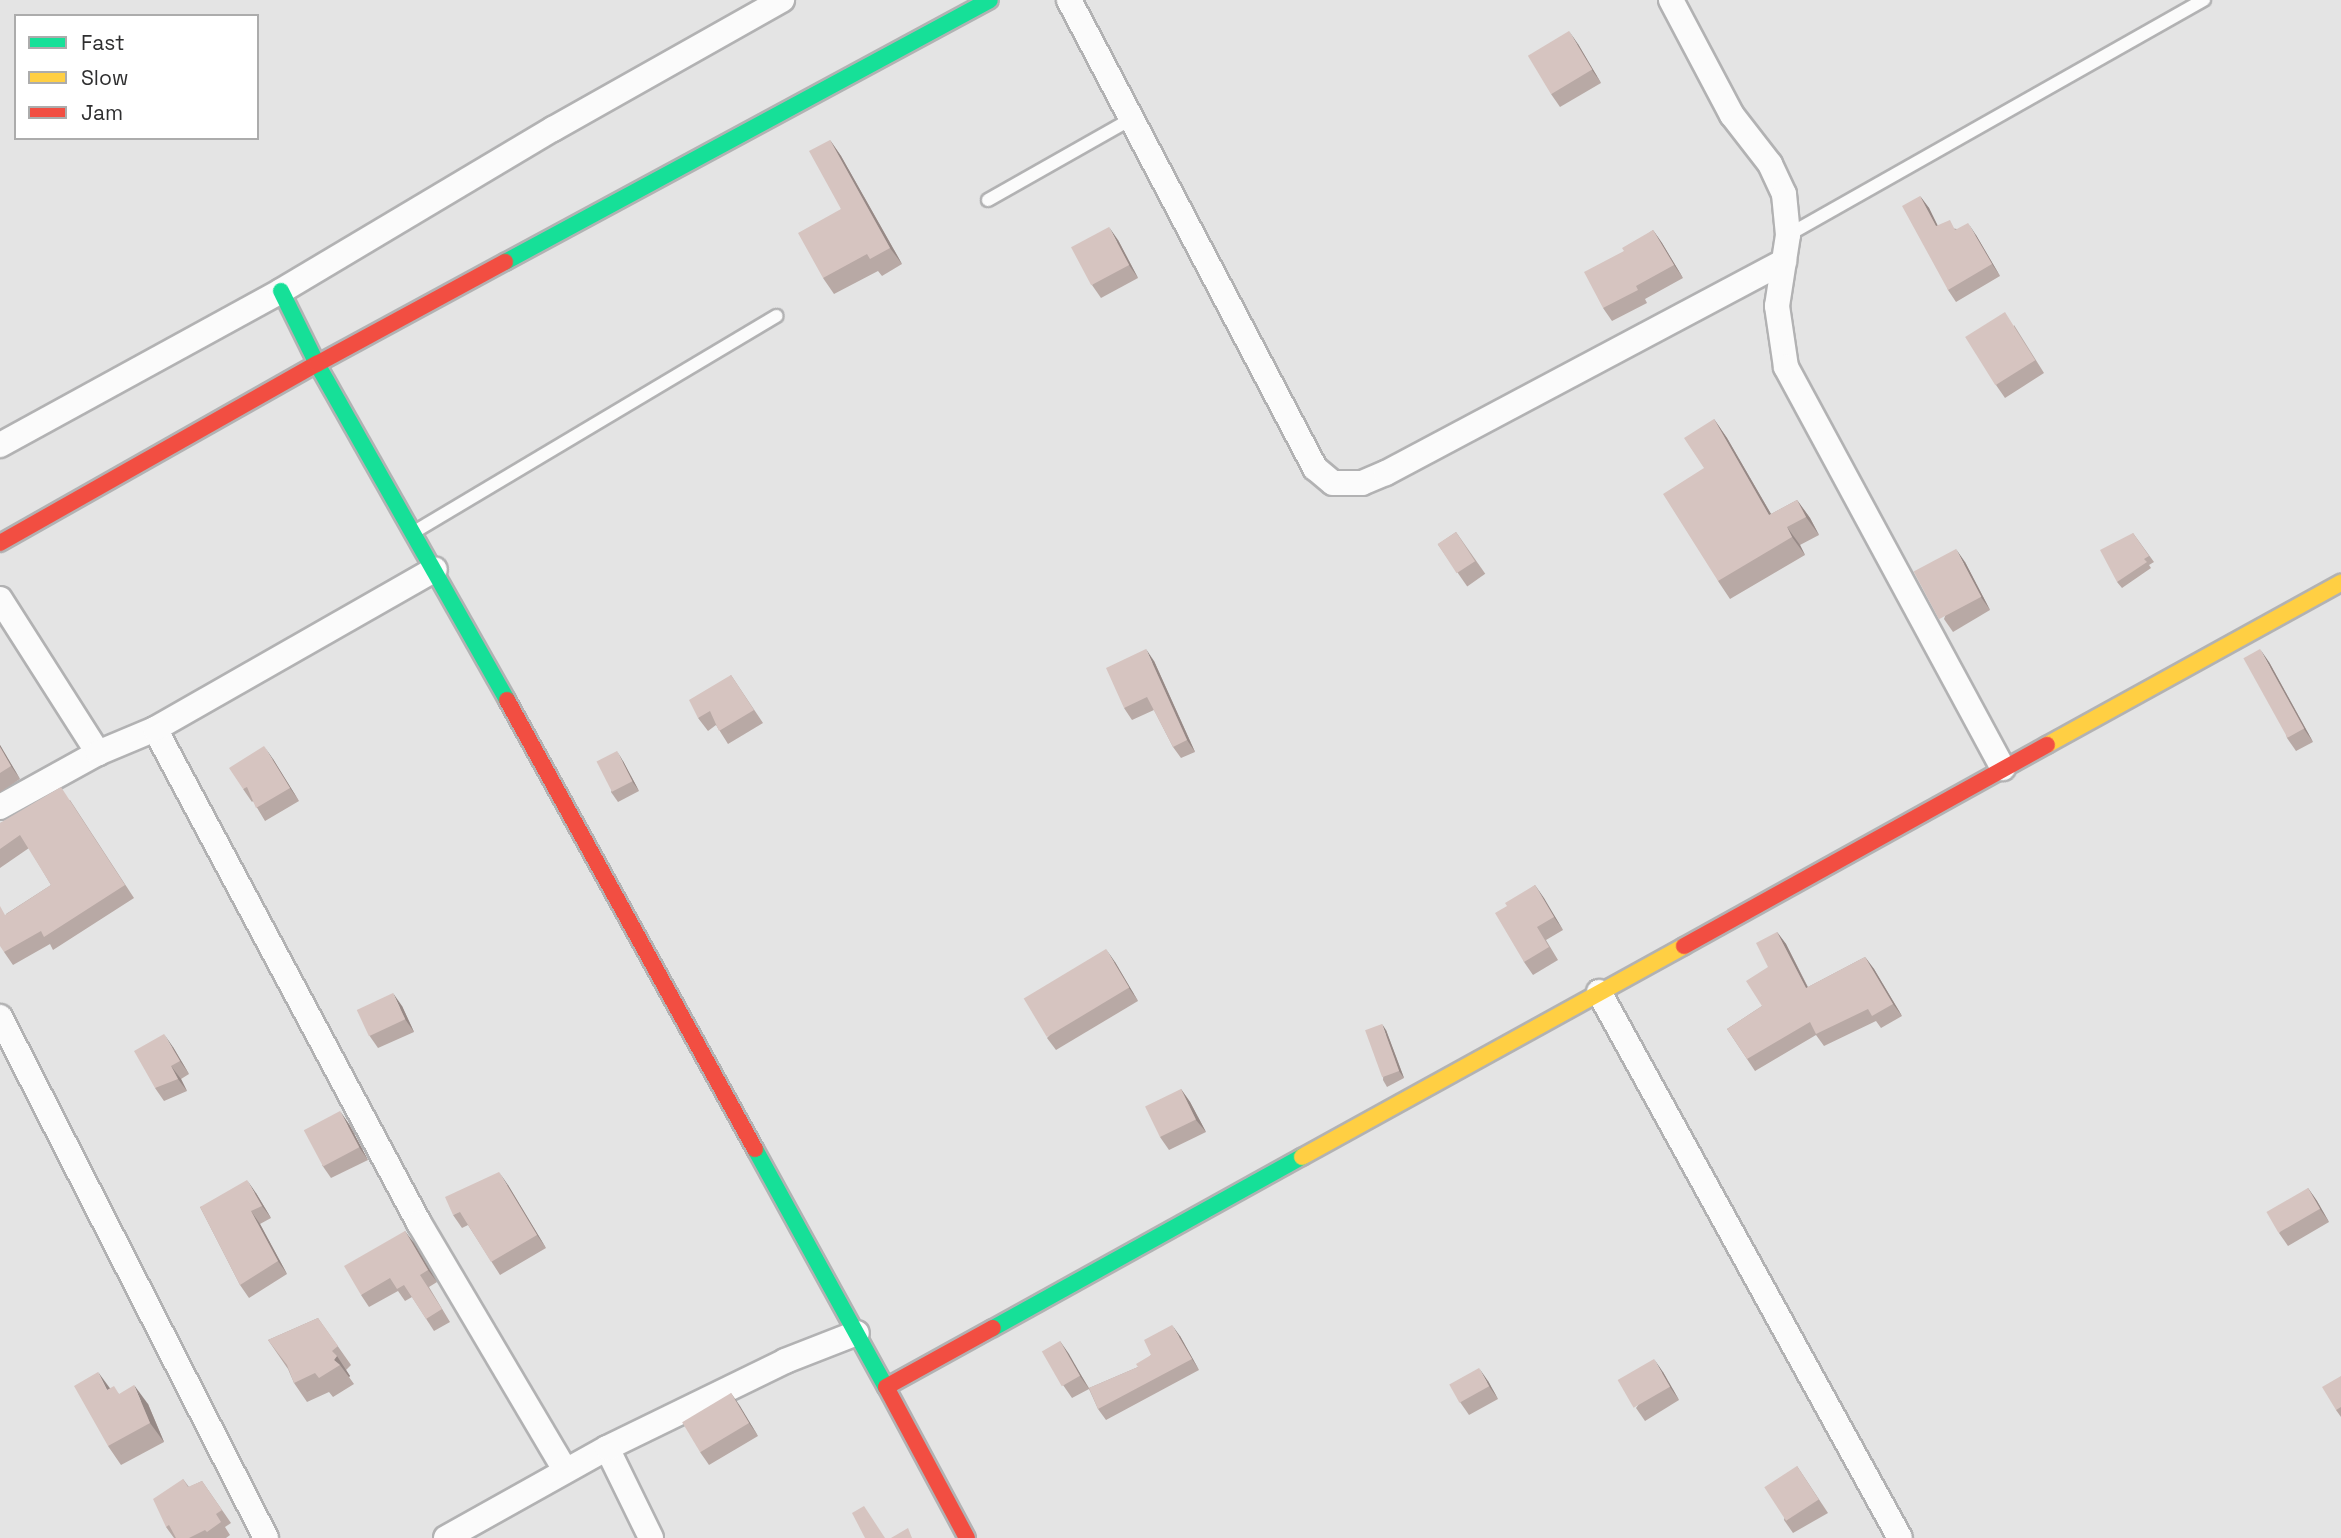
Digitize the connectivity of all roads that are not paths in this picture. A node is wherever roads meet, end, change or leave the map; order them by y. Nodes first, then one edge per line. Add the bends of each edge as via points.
1 (782, 0) edge
2 (990, 0) edge
3 (1069, 0) edge
4 (1671, 0) edge
5 (2204, 0) edge
6 (1131, 118) junction
7 (988, 200) dead end
8 (1788, 235) junction
9 (1784, 261) junction
10 (281, 291) junction
11 (777, 316) dead end
12 (317, 365) junction
13 (0, 445) edge
14 (414, 532) junction
15 (0, 544) edge
16 (435, 569) junction
17 (2341, 583) edge
18 (0, 599) edge
19 (155, 729) junction
20 (98, 752) junction
21 (2003, 768) junction
22 (0, 807) edge
23 (1599, 992) junction
24 (0, 1017) edge
25 (857, 1333) junction
26 (886, 1387) junction
27 (607, 1448) junction
28 (565, 1470) junction
29 (266, 1538) edge
30 (446, 1538) edge
31 (651, 1538) edge
32 (967, 1538) edge
33 (1900, 1538) edge

1 - 10 street
2 - 12 street
3 - 6 street
4 - 8 street via 1732,115 1778,179 1787,208
5 - 8 lane
6 - 7 lane
6 - 9 street via 1315,468 1333,483 1362,483 1386,473
8 - 9 street
9 - 21 street via 1777,306 1786,367
10 - 12 street
10 - 13 street
11 - 14 lane
12 - 14 street
12 - 15 street
14 - 16 street
16 - 19 street
16 - 25 street
17 - 21 street
18 - 20 street
19 - 20 street
19 - 28 street via 419,1223
20 - 22 street
21 - 23 street
23 - 26 street
23 - 33 street
24 - 29 street
25 - 26 street
25 - 27 street via 785,1361
26 - 32 street
27 - 28 street
27 - 31 street
28 - 30 street

